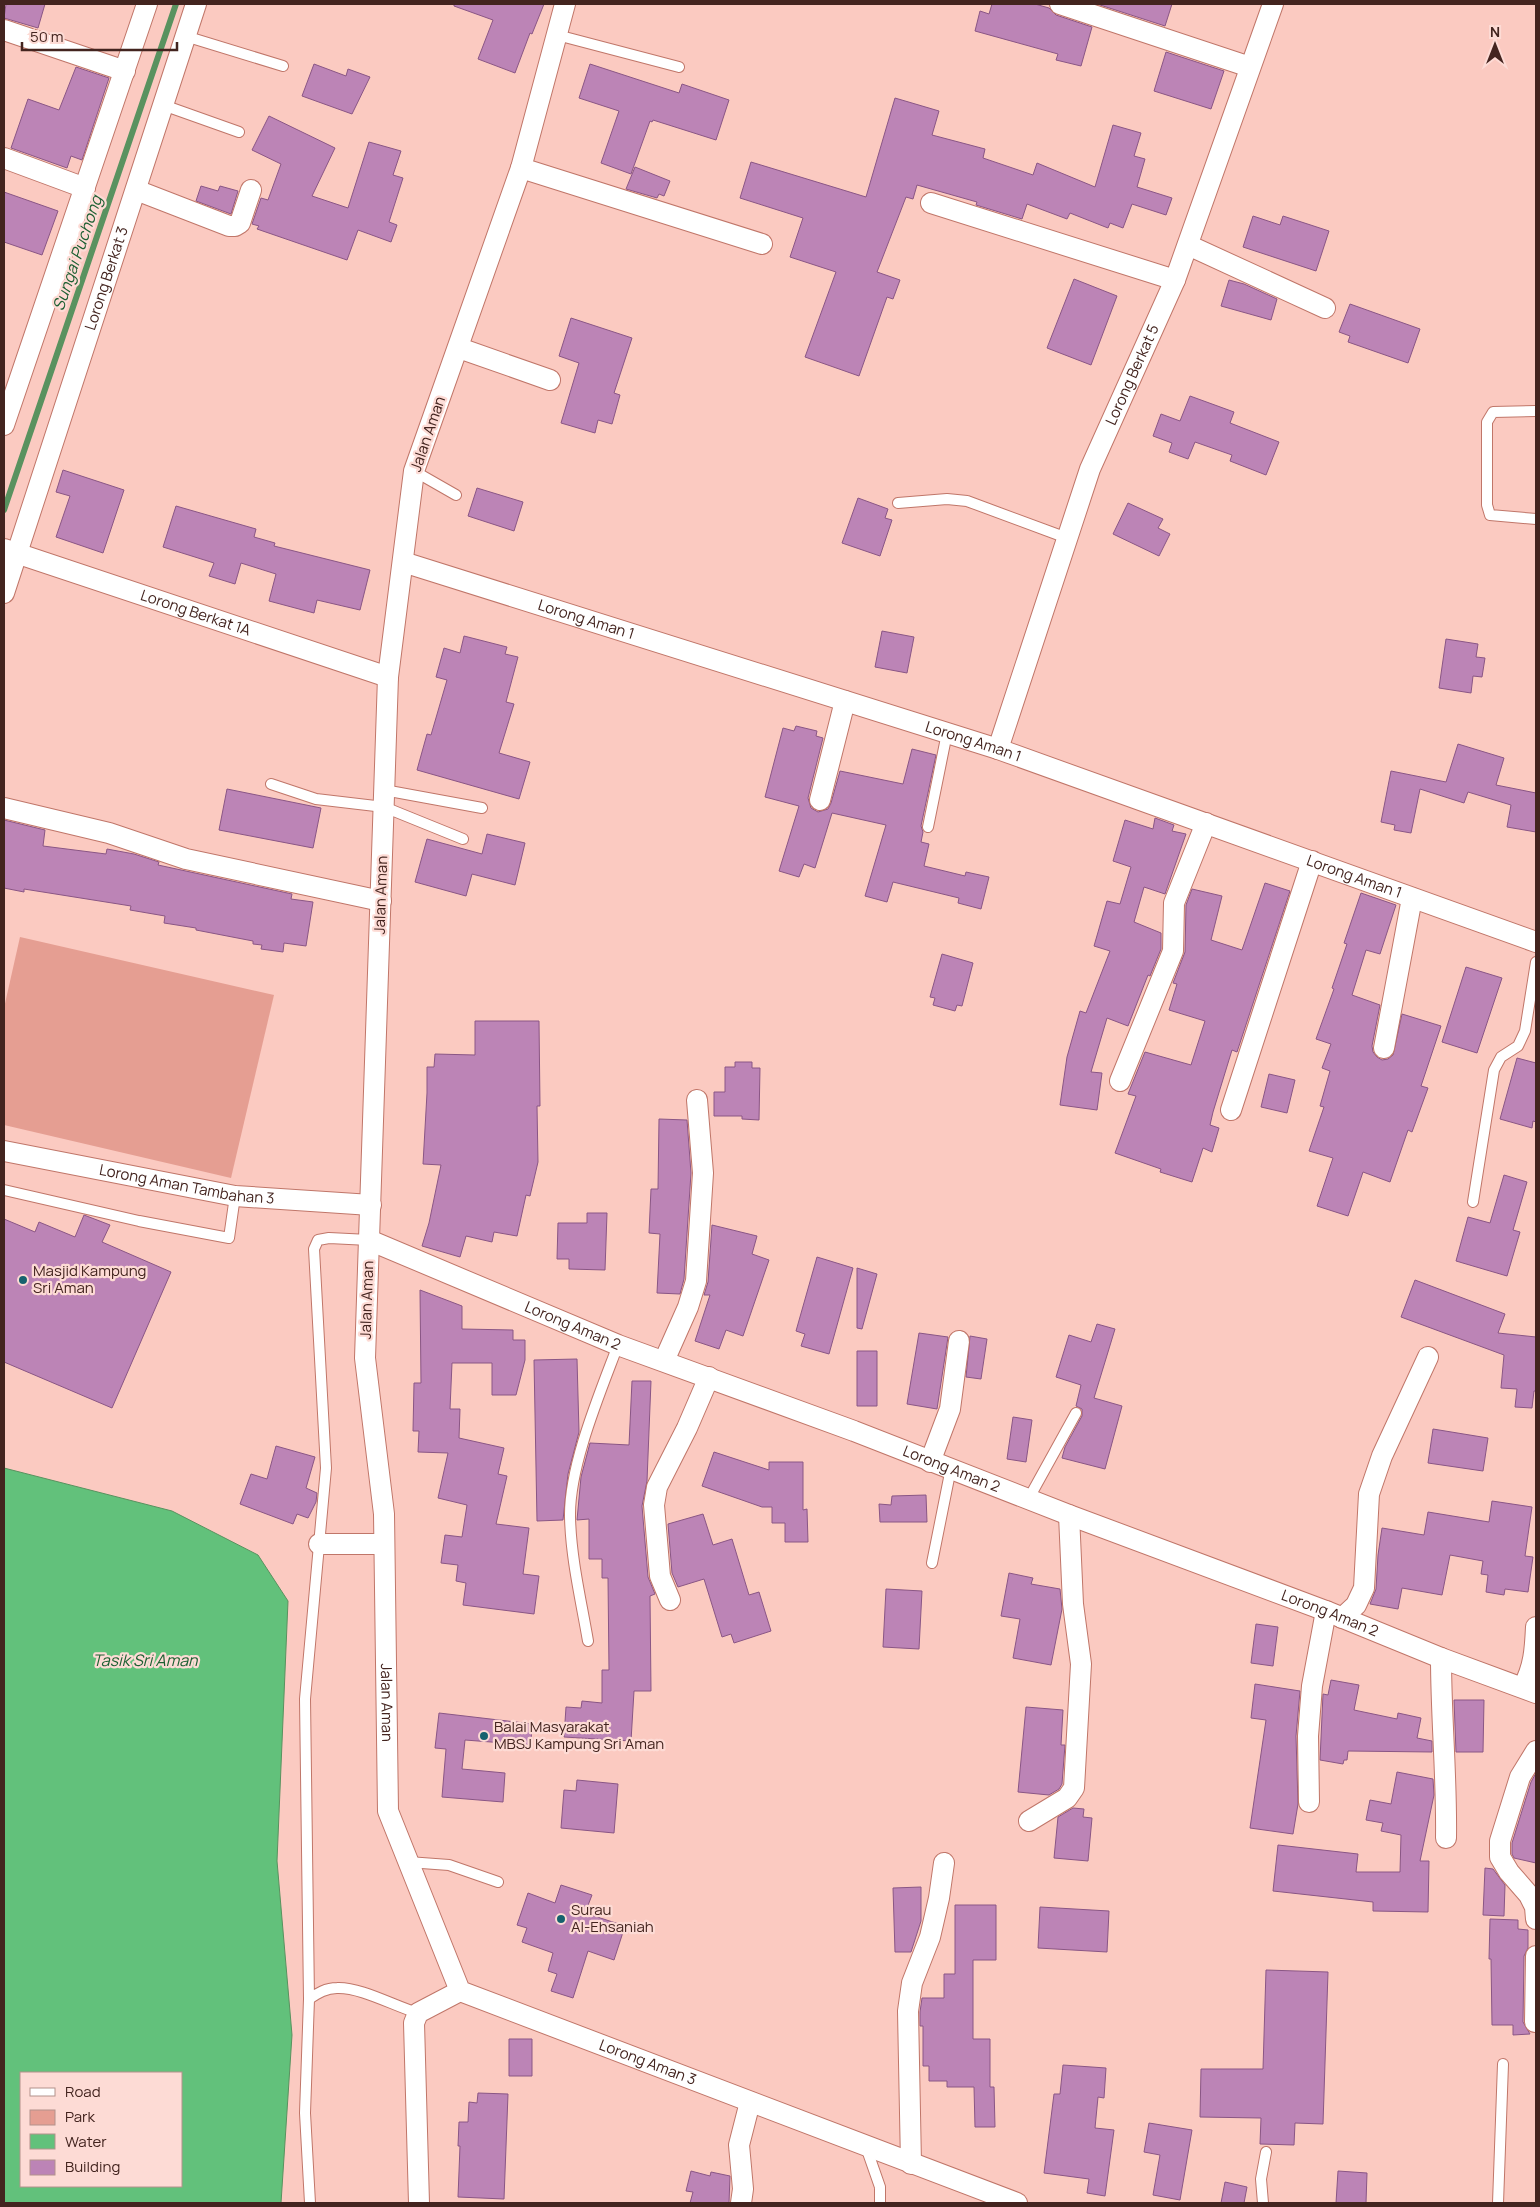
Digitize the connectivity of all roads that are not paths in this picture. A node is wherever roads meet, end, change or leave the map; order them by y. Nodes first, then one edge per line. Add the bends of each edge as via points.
1 (147, 4) edge
2 (196, 4) edge
3 (565, 4) edge
4 (1060, 4) edge
5 (1273, 4) edge
6 (4, 30) edge
7 (557, 34) junction
8 (185, 36) junction
9 (283, 66) dead end
10 (678, 67) dead end
11 (1250, 67) junction
12 (125, 71) junction
13 (163, 105) junction
14 (239, 132) dead end
15 (4, 158) edge
16 (521, 168) junction
17 (85, 188) junction
18 (136, 190) junction
19 (251, 190) dead end
20 (931, 203) dead end
21 (762, 244) dead end
22 (1188, 245) junction
23 (1175, 280) junction
24 (1324, 308) dead end
25 (459, 348) junction
26 (550, 380) dead end
27 (1536, 411) edge
28 (4, 425) edge
29 (414, 471) junction
30 (456, 495) dead end
31 (898, 503) dead end
32 (1536, 519) edge
33 (1067, 538) junction
34 (10, 550) edge
35 (403, 562) junction
36 (4, 593) edge
37 (388, 677) junction
38 (845, 701) junction
39 (947, 733) junction
40 (998, 749) junction
41 (271, 784) dead end
42 (384, 799) junction
43 (820, 800) dead end
44 (4, 808) edge
45 (482, 808) dead end
46 (1206, 823) junction
47 (928, 826) dead end
48 (463, 839) dead end
49 (1312, 861) junction
50 (1412, 898) junction
51 (381, 901) junction
52 (1536, 942) edge
53 (1536, 962) edge
54 (1384, 1048) dead end
55 (1120, 1082) dead end
56 (697, 1100) dead end
57 (1231, 1110) dead end
58 (4, 1151) edge
59 (4, 1190) edge
60 (235, 1196) junction
61 (1473, 1202) dead end
62 (371, 1205) junction
63 (369, 1240) junction
64 (959, 1341) dead end
65 (618, 1345) junction
66 (1428, 1357) dead end
67 (664, 1361) junction
68 (709, 1378) junction
69 (1076, 1413) dead end
70 (930, 1462) junction
71 (951, 1468) junction
72 (1029, 1498) junction
73 (1068, 1515) junction
74 (319, 1544) junction
75 (384, 1544) junction
76 (932, 1563) dead end
77 (670, 1600) dead end
78 (1334, 1614) junction
79 (1536, 1627) edge
80 (588, 1641) dead end
81 (1441, 1658) junction
82 (1530, 1690) edge
83 (1536, 1750) edge
84 (1309, 1802) dead end
85 (1029, 1822) dead end
86 (1446, 1838) dead end
87 (408, 1862) junction
88 (944, 1863) dead end
89 (498, 1882) dead end
90 (1536, 1919) edge
91 (1536, 1956) edge
92 (460, 1991) junction
93 (309, 1999) junction
94 (418, 2013) junction
95 (1535, 2022) dead end
96 (1503, 2064) dead end
97 (750, 2102) junction
98 (866, 2147) junction
99 (1266, 2152) dead end
100 (912, 2164) junction
101 (310, 2203) edge
102 (419, 2203) edge
103 (741, 2203) edge
104 (880, 2203) edge
105 (1017, 2203) edge
106 (1263, 2203) edge
107 (1498, 2203) edge

1 - 12 street
2 - 8 street, Lorong Berkat 3
3 - 7 street, Jalan Aman
4 - 11 street
5 - 11 street, Lorong Berkat 5
6 - 12 street
7 - 10 lane
7 - 16 street, Jalan Aman
8 - 9 lane
8 - 13 street, Lorong Berkat 3
11 - 22 street, Lorong Berkat 5
12 - 17 street
13 - 14 lane
13 - 18 street, Lorong Berkat 3
15 - 17 street
16 - 21 street
16 - 25 street, Jalan Aman
17 - 28 street
18 - 19 street via 229,226 240,222
18 - 34 street, Lorong Berkat 3
20 - 23 street
22 - 23 street, Lorong Berkat 5
22 - 24 street
23 - 33 street, Lorong Berkat 5 via 1090,469
25 - 26 street
25 - 29 street, Jalan Aman
27 - 32 lane via 1493,412 1487,422 1487,505 1490,516
29 - 30 lane
29 - 35 street, Jalan Aman
31 - 33 lane via 947,499 967,502
33 - 40 street, Lorong Berkat 5
34 - 36 street, Lorong Berkat 3
34 - 37 street, Lorong Berkat 1A
35 - 37 street, Jalan Aman
35 - 38 street, Lorong Aman 1
37 - 42 street, Jalan Aman
38 - 39 street, Lorong Aman 1
38 - 43 street
39 - 40 street, Lorong Aman 1
39 - 47 lane
40 - 46 street, Lorong Aman 1
41 - 42 lane via 316,799
42 - 45 lane
42 - 48 lane
42 - 51 street, Jalan Aman
44 - 51 street via 109,833 186,859
46 - 49 street, Lorong Aman 1
46 - 55 street via 1174,903 1173,951
49 - 50 street, Lorong Aman 1
49 - 57 street
50 - 52 street, Lorong Aman 1
50 - 54 street
51 - 62 street, Jalan Aman
53 - 61 lane via 1525,1031 1518,1046 1501,1057 1494,1070
56 - 67 street via 703,1173 696,1281
58 - 60 street, Lorong Aman Tambahan 3
59 - 60 lane via 229,1238
60 - 62 street, Lorong Aman Tambahan 3
62 - 63 street, Jalan Aman
63 - 65 street, Lorong Aman 2
63 - 74 lane via 329,1238 318,1240 314,1249 326,1468
63 - 75 street, Jalan Aman via 365,1358 384,1514
64 - 70 street via 950,1409
65 - 67 street, Lorong Aman 2
65 - 80 lane via 585,1435 570,1516
66 - 78 street via 1382,1456 1369,1494 1364,1588 1356,1606
67 - 68 street, Lorong Aman 2
68 - 70 street, Lorong Aman 2
68 - 77 street via 657,1487 654,1505 660,1576
69 - 72 lane
70 - 71 street, Lorong Aman 2
71 - 72 street, Lorong Aman 2
71 - 76 lane
72 - 73 street, Lorong Aman 2
73 - 78 street, Lorong Aman 2
73 - 85 street via 1073,1604 1081,1664 1074,1788 1067,1798
74 - 75 street
74 - 93 lane via 305,1699
75 - 87 street, Jalan Aman via 388,1810
78 - 81 street, Lorong Aman 2
78 - 84 street via 1311,1694
79 - 82 street
81 - 82 street, Lorong Aman 2
81 - 86 street
83 - 90 street via 1520,1777 1500,1841 1500,1857 1529,1895
87 - 89 lane via 449,1864
87 - 92 street
88 - 100 street via 930,1937 912,1983 908,2011
91 - 95 street
92 - 94 street
92 - 97 street, Lorong Aman 3
93 - 94 lane via 320,1991 338,1988 359,1991
93 - 101 lane via 305,2113
94 - 102 street via 414,2024
96 - 107 lane
97 - 98 street, Lorong Aman 3
97 - 103 street via 739,2145 744,2189
98 - 100 street, Lorong Aman 3
98 - 104 lane via 880,2186
99 - 106 lane via 1261,2179
100 - 105 street, Lorong Aman 3

